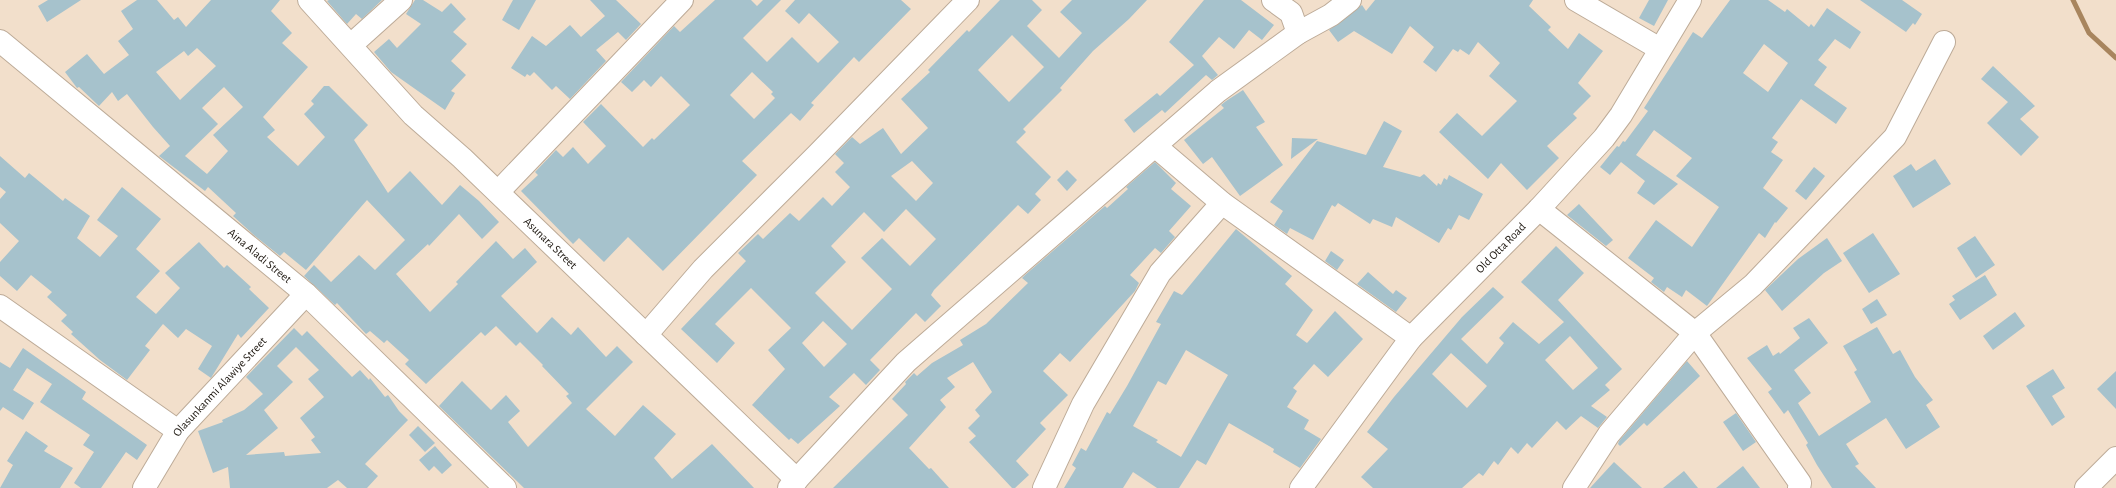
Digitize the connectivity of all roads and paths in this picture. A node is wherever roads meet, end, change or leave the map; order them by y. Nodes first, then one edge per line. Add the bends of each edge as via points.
1 (309, 0) edge
2 (401, 0) edge
3 (682, 0) edge
4 (968, 0) edge
5 (1273, 0) edge
6 (1350, 0) edge
7 (1576, 0) edge
8 (1690, 0) edge
9 (1298, 33) junction
10 (0, 41) edge
11 (1944, 42) dead end
12 (351, 45) junction
13 (1660, 49) junction
14 (1155, 146) junction
15 (498, 192) junction
16 (1222, 203) junction
17 (1539, 209) junction
18 (306, 294) junction
19 (3, 314) edge
20 (1695, 334) junction
21 (646, 335) junction
22 (1411, 338) junction
23 (178, 431) junction
24 (2116, 458) edge
25 (793, 484) edge
26 (144, 488) edge
27 (505, 488) edge
28 (1044, 488) edge
29 (1301, 488) edge
30 (1574, 488) edge
31 (1799, 488) edge
32 (2086, 488) edge

1 - 12 street, Asunara Street
2 - 12 street
3 - 15 street
4 - 21 street via 703,269
5 - 9 street via 1291,13
6 - 9 street via 1331,15
7 - 13 street
8 - 13 street, Old Otta Road
9 - 14 street via 1218,91
10 - 18 street, Aina Aladi Street
11 - 20 street via 1895,137 1752,285
12 - 15 street, Asunara Street via 413,115
13 - 17 street, Old Otta Road via 1621,115 1604,138
14 - 16 street
14 - 25 street via 906,362
15 - 21 street, Asunara Street
16 - 22 street
16 - 28 street via 1160,273 1083,404
17 - 20 street
17 - 22 street, Old Otta Road
18 - 23 street, Olasunkanmi Alawiye Street
18 - 27 street, Aina Aladi Street
19 - 23 street
20 - 30 street via 1609,434
20 - 31 street via 1800,483
21 - 25 street, Asunara Street
22 - 29 street, Old Otta Road
23 - 26 street, Olasunkanmi Alawiye Street
24 - 32 street

